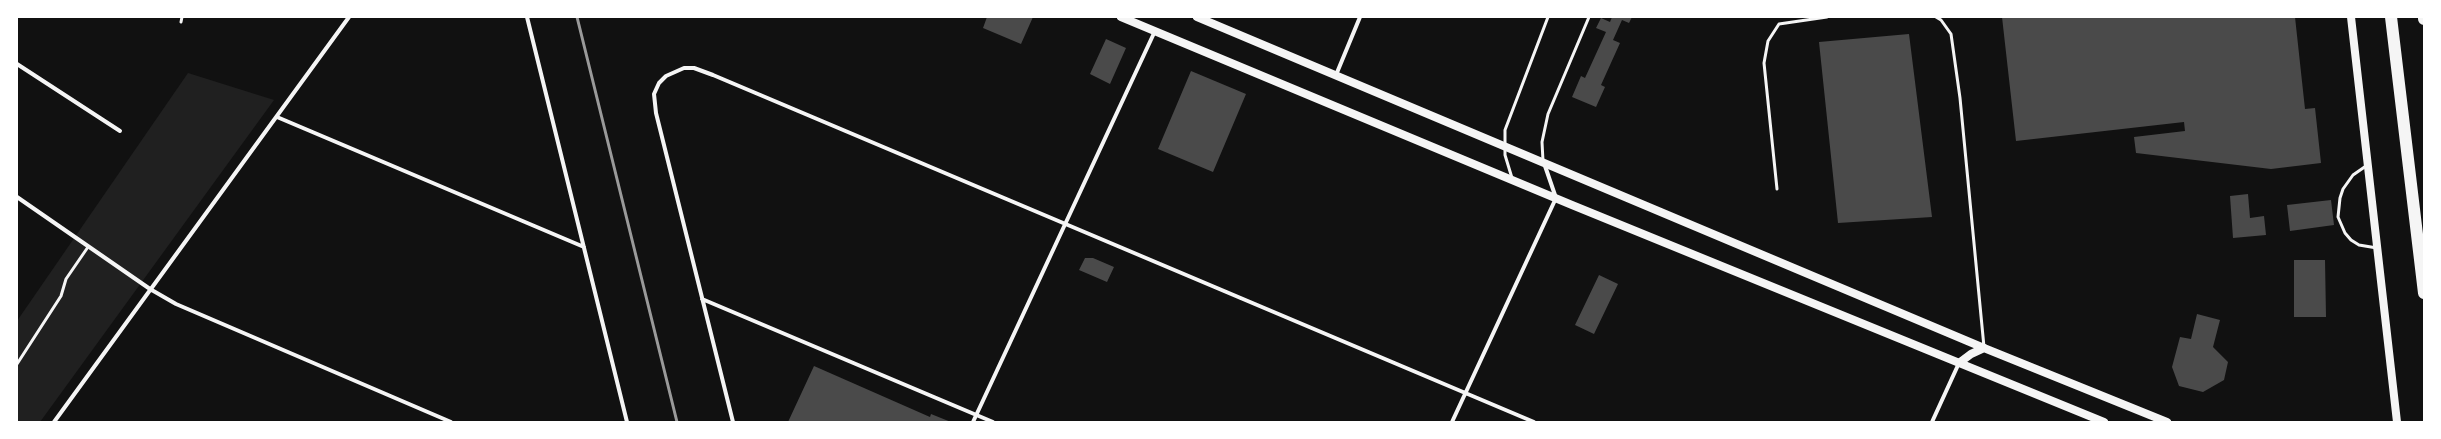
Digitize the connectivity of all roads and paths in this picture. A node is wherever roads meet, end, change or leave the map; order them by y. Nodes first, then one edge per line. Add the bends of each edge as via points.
1 (182, 17) edge
2 (349, 17) edge
3 (527, 17) edge
4 (1121, 17) edge
5 (1197, 17) edge
6 (1360, 17) edge
7 (1548, 17) edge
8 (1589, 17) edge
9 (1827, 17) edge
10 (1936, 17) edge
11 (2351, 17) edge
12 (2391, 17) edge
13 (1214, 20) edge
14 (181, 22) dead end
15 (1155, 32) junction
16 (17, 64) edge
17 (1336, 76) junction
18 (277, 117) junction
19 (120, 131) dead end
20 (1505, 145) junction
21 (1543, 161) junction
22 (2368, 165) junction
23 (1513, 179) junction
24 (1777, 189) dead end
25 (17, 197) edge
26 (1556, 198) junction
27 (1066, 224) junction
28 (88, 247) junction
29 (584, 247) junction
30 (2377, 248) junction
31 (150, 289) junction
32 (2424, 293) edge
33 (702, 299) junction
34 (1984, 348) junction
35 (1960, 363) junction
36 (17, 364) edge
37 (1466, 393) junction
38 (977, 415) junction
39 (54, 422) edge
40 (451, 422) edge
41 (627, 422) edge
42 (733, 422) edge
43 (973, 422) edge
44 (993, 422) edge
45 (1452, 422) edge
46 (1534, 422) edge
47 (1932, 422) edge
48 (2104, 422) edge
49 (2167, 422) edge
50 (2397, 422) edge

1 - 14 lane
2 - 18 street
3 - 29 street
4 - 15 main road
5 - 13 main road
6 - 17 street
7 - 20 lane via 1507,123
8 - 21 lane via 1548,114 1542,142
9 - 24 lane via 1779,24 1768,41 1764,63
10 - 34 lane via 1951,34 1960,98
11 - 22 main road
12 - 32 highway
13 - 17 main road
15 - 23 main road
15 - 27 street
16 - 19 street
17 - 20 main road
18 - 29 street
18 - 31 street
20 - 21 main road
20 - 23 lane via 1508,168
21 - 26 street
21 - 34 main road
22 - 30 main road
22 - 30 lane via 2353,175 2343,189 2338,217 2344,233 2351,240 2368,248
23 - 26 main road
25 - 28 street
26 - 35 main road
26 - 37 street
27 - 33 street via 713,75 694,68 684,68 666,76 654,94 656,112
27 - 37 street
27 - 38 street
28 - 31 street
28 - 36 lane via 66,279 61,296
29 - 41 street
30 - 50 main road
31 - 39 street
31 - 40 street via 187,309
33 - 38 street
33 - 42 street
34 - 35 main road
34 - 49 main road
35 - 47 street
35 - 48 main road
37 - 45 street
37 - 46 street
38 - 43 street
38 - 44 street

